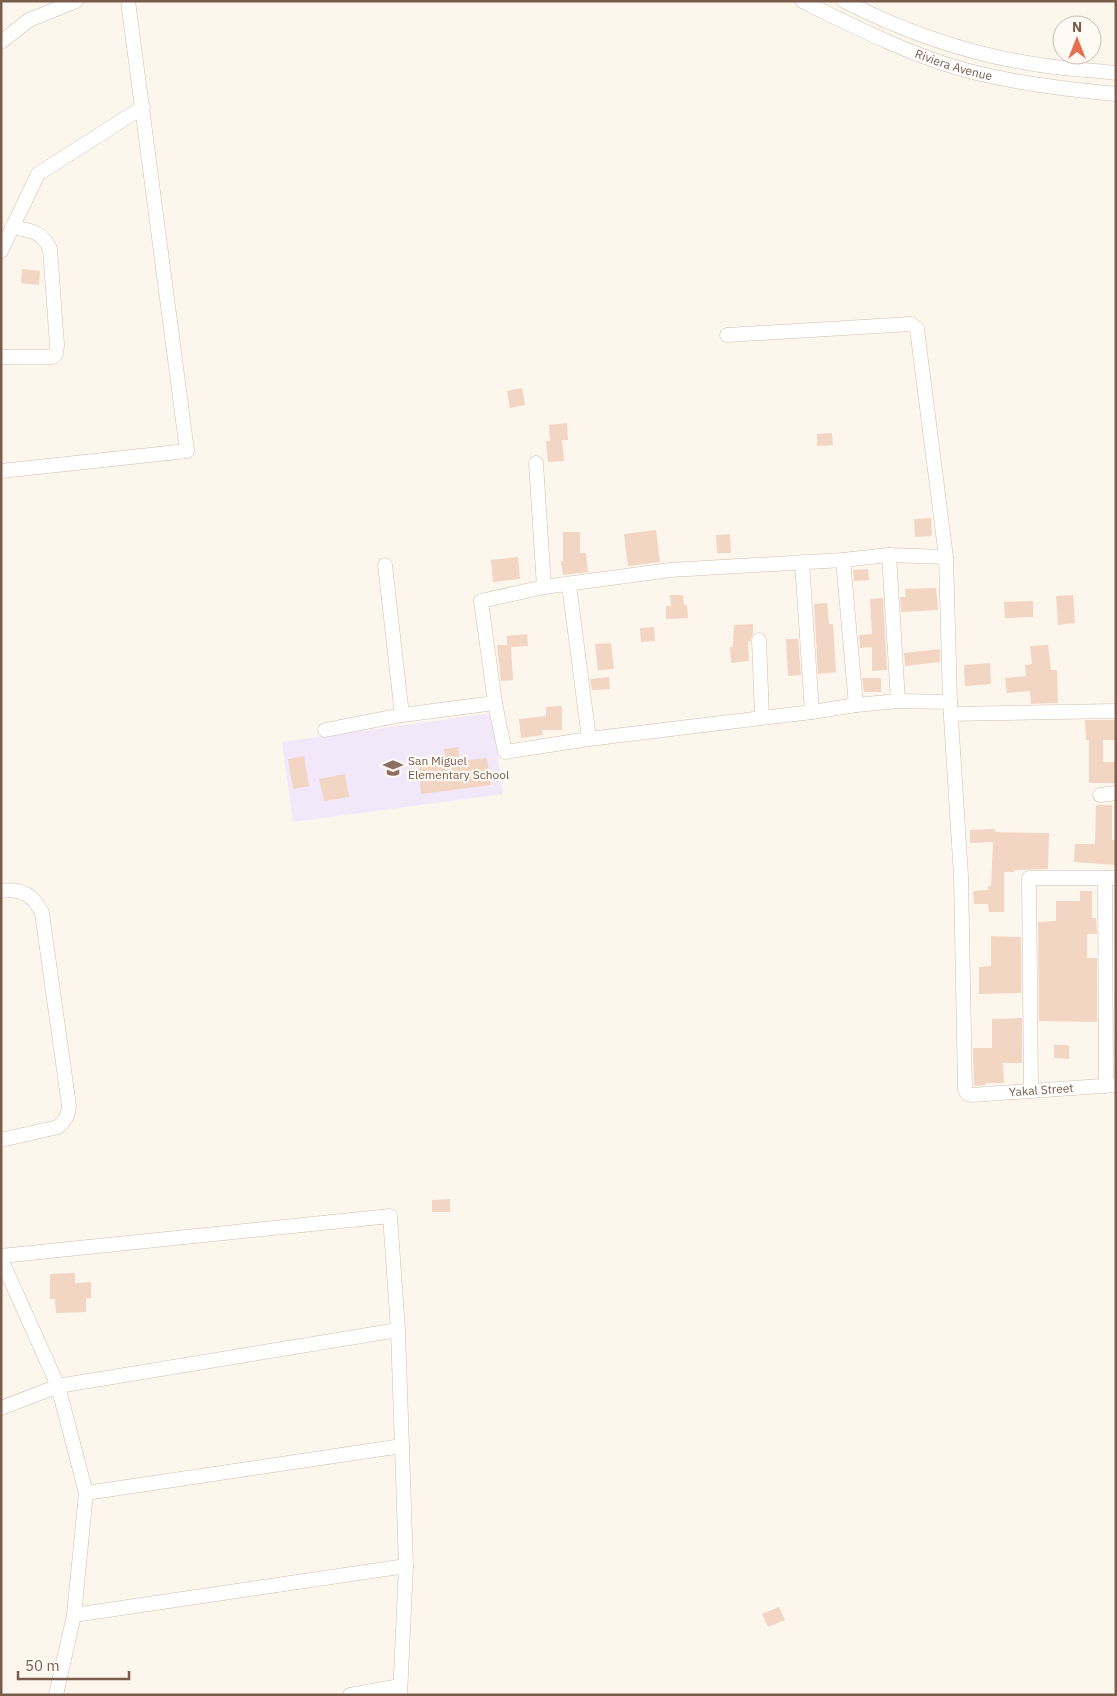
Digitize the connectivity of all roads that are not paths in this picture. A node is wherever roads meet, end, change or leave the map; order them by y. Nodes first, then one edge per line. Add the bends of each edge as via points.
1 (76, 1) edge
2 (128, 1) edge
3 (802, 1) edge
4 (844, 1) edge
5 (1, 42) edge
6 (1116, 73) edge
7 (1116, 94) edge
8 (143, 107) junction
9 (12, 227) junction
10 (1, 251) edge
11 (727, 335) dead end
12 (1, 357) edge
13 (536, 463) dead end
14 (1, 470) edge
15 (889, 556) junction
16 (946, 557) junction
17 (842, 560) junction
18 (802, 562) junction
19 (385, 565) dead end
20 (569, 585) junction
21 (544, 588) junction
22 (758, 640) dead end
23 (898, 701) junction
24 (495, 703) junction
25 (856, 704) junction
26 (951, 708) junction
27 (1116, 711) edge
28 (812, 712) junction
29 (402, 715) junction
30 (762, 717) junction
31 (326, 730) dead end
32 (589, 739) junction
33 (1116, 793) edge
34 (1100, 794) dead end
35 (1111, 878) edge
36 (1, 891) edge
37 (1111, 1086) edge
38 (1031, 1091) junction
39 (1, 1140) edge
40 (1, 1257) edge
41 (398, 1330) junction
42 (58, 1386) junction
43 (1, 1408) edge
44 (402, 1446) junction
45 (86, 1493) junction
46 (406, 1566) junction
47 (74, 1615) junction
48 (400, 1691) edge
49 (56, 1695) edge
50 (350, 1695) edge

1 - 5 street via 29,20
2 - 8 street
3 - 7 street, Riviera Avenue via 901,48 964,70 1035,85
4 - 6 street, Riviera Avenue via 911,32 968,50 1040,65
8 - 9 street via 38,174
8 - 14 street via 187,451
9 - 10 street
9 - 12 street via 38,232 50,249 58,345 53,357
11 - 16 street via 911,324 917,329
13 - 21 street
15 - 16 street
15 - 17 street
15 - 23 street
16 - 26 street
17 - 18 street
17 - 25 street
18 - 20 street via 670,570
18 - 28 street
19 - 29 street
20 - 21 street
20 - 32 street
21 - 24 street via 481,601
22 - 30 street
23 - 25 street
23 - 26 street
24 - 29 street
24 - 32 street via 505,752
25 - 28 street
26 - 27 street
26 - 38 street, Yakal Street via 961,876 965,1090 968,1094
28 - 30 street
29 - 31 street
30 - 32 street
33 - 34 street
35 - 37 street
35 - 38 street via 1029,878
36 - 39 street via 27,894 36,901 42,913 69,1106 64,1122 58,1127
37 - 38 street, Yakal Street
40 - 41 street via 390,1216
40 - 42 street
41 - 42 street
41 - 44 street
42 - 43 street
42 - 45 street
44 - 45 street
44 - 46 street
45 - 47 street
46 - 47 street
46 - 48 street
47 - 49 street
48 - 50 street

